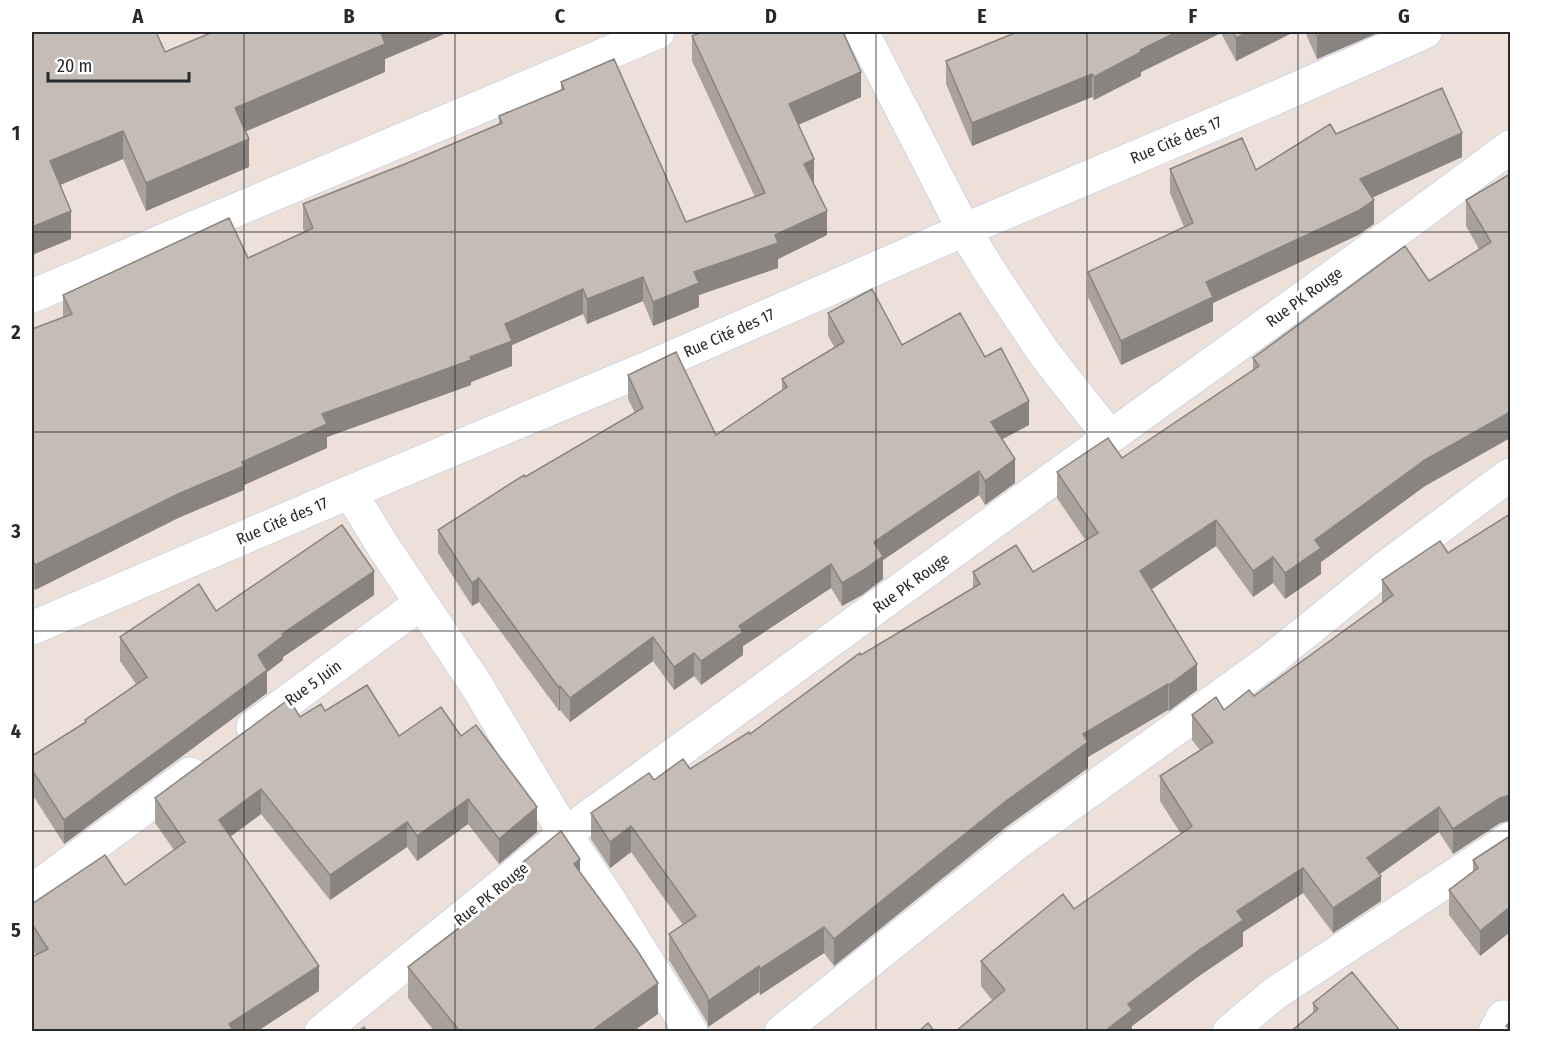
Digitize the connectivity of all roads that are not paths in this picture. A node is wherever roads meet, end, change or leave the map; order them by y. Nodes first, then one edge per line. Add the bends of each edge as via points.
1 (658, 32) edge
2 (862, 32) edge
3 (1425, 32) edge
4 (1510, 147) edge
5 (964, 230) junction
6 (32, 296) edge
7 (1110, 437) junction
8 (1510, 475) edge
9 (350, 492) junction
10 (420, 603) junction
11 (32, 628) edge
12 (565, 834) junction
13 (1510, 839) edge
14 (32, 891) edge
15 (321, 1032) edge
16 (690, 1032) edge
17 (781, 1032) edge
18 (1228, 1032) edge

1 - 6 street
2 - 5 street
3 - 5 street, Rue Cité des 17
4 - 7 street, Rue PK Rouge
5 - 7 street via 1044,353
5 - 9 street, Rue Cité des 17
7 - 12 street, Rue PK Rouge
8 - 17 street via 1267,663 1018,842
9 - 10 street
9 - 11 street, Rue Cité des 17
10 - 12 street via 477,686
10 - 14 street, Rue 5 Juin
12 - 15 street, Rue PK Rouge
12 - 16 street
13 - 18 street via 1274,994

